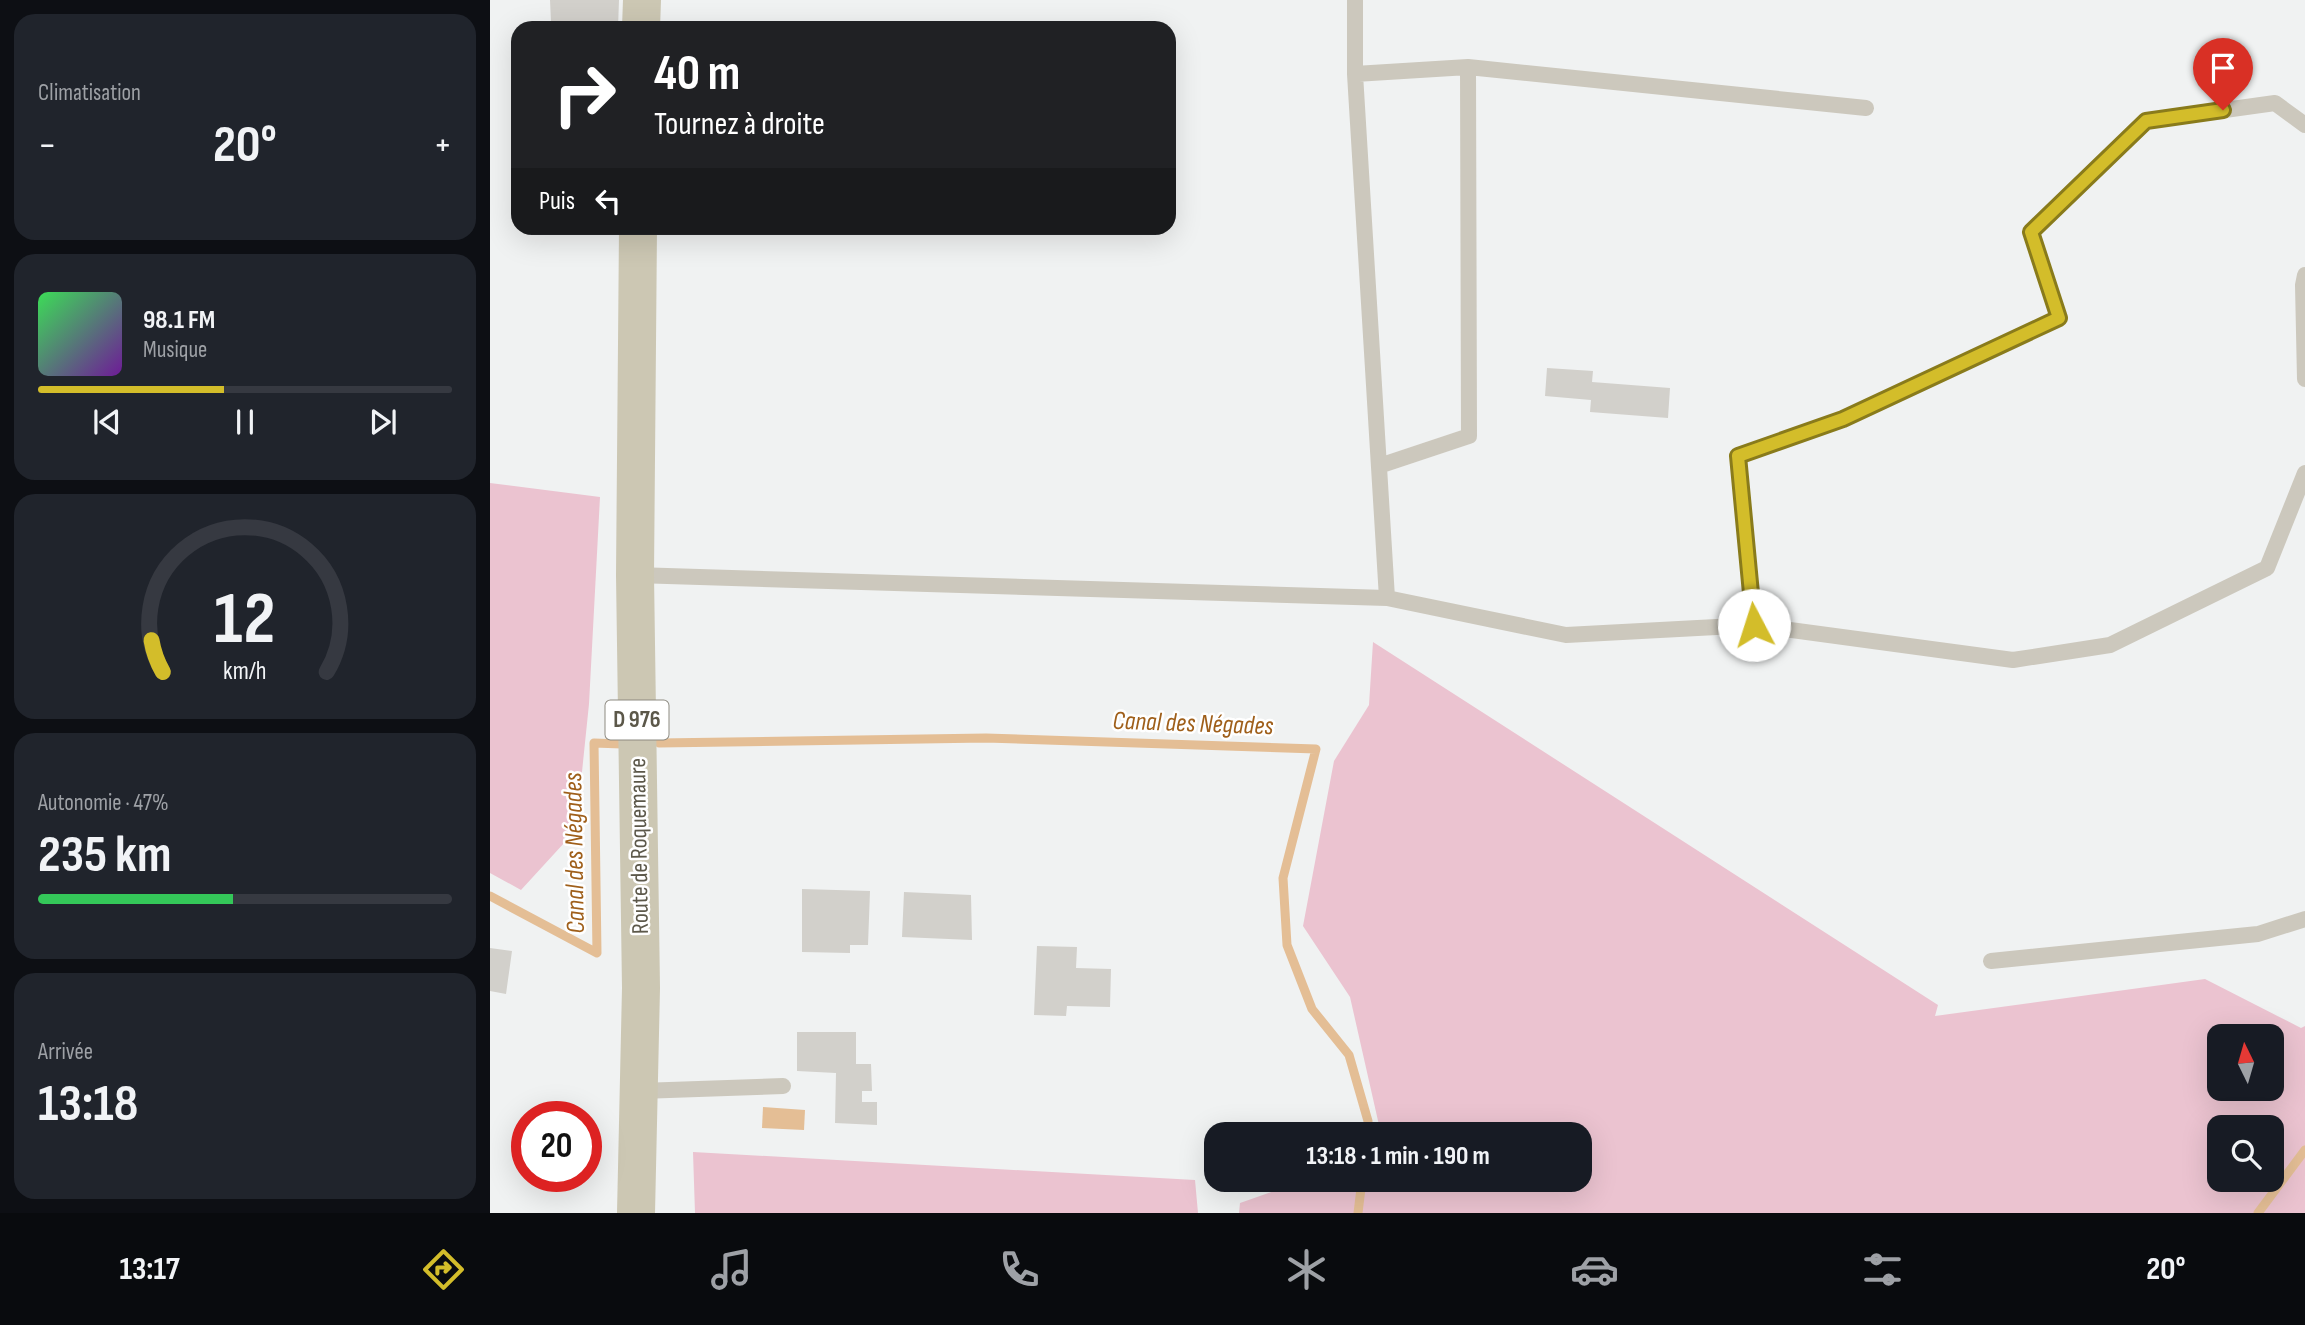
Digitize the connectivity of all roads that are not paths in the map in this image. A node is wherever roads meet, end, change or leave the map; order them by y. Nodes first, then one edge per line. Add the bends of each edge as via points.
1 (642, 0) edge
2 (1355, 0) edge
3 (642, 21) edge
4 (1468, 67) junction
5 (1355, 74) junction
6 (1866, 108) dead end
7 (2305, 125) edge
8 (638, 235) edge
9 (2305, 275) edge
10 (2305, 379) edge
11 (1379, 466) junction
12 (2305, 473) edge
13 (2288, 515) junction
14 (2305, 520) edge
15 (635, 575) junction
16 (1387, 598) junction
17 (1754, 625) junction
18 (2305, 919) edge
19 (1991, 961) dead end
20 (783, 1086) dead end
21 (640, 1091) junction
22 (636, 1213) edge

1 - 3 main road
2 - 5 lane
4 - 5 lane
4 - 6 lane
4 - 11 lane via 1469,436
5 - 11 lane
7 - 17 lane via 2275,103 2146,121 2031,232 2059,318 1843,419 1738,456
8 - 15 main road, Route de Roquemaure / D 976
9 - 10 lane
11 - 16 lane
12 - 13 lane
13 - 14 lane
13 - 17 lane via 2267,568 2110,645 2013,660
15 - 16 lane
15 - 21 main road, Route de Roquemaure / D 976
16 - 17 lane via 1566,635
18 - 19 lane via 2258,934
20 - 21 lane
21 - 22 main road, Route de Roquemaure / D 976

